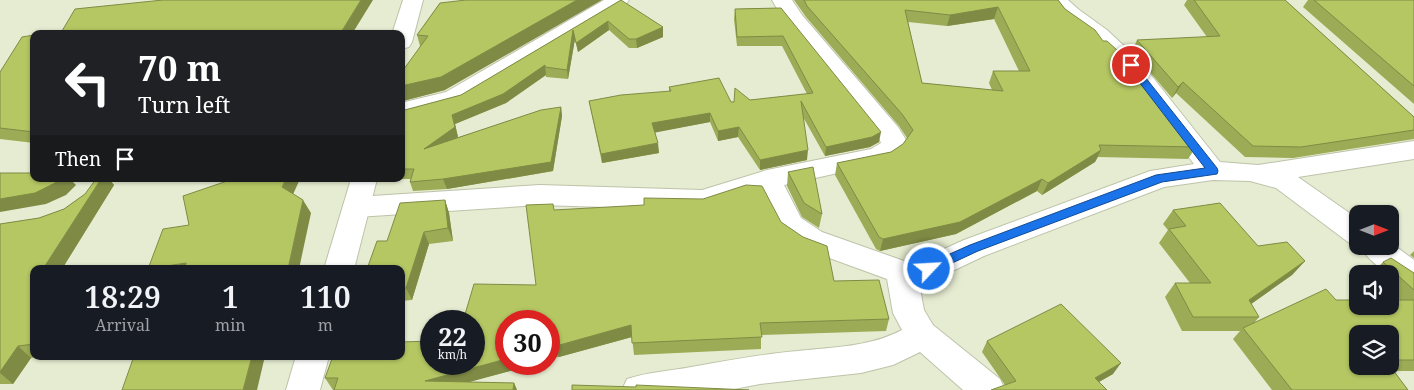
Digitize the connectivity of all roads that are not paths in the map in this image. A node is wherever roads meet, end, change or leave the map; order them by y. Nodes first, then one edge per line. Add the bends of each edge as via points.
1 (413, 0) edge
2 (618, 0) edge
3 (782, 0) edge
4 (1056, 0) edge
5 (404, 30) edge
6 (405, 110) edge
7 (1414, 150) edge
8 (1213, 171) junction
9 (1258, 174) junction
10 (767, 179) junction
11 (363, 182) edge
12 (357, 207) junction
13 (1349, 227) edge
14 (1386, 255) edge
15 (339, 265) edge
16 (904, 273) junction
17 (1414, 276) edge
18 (922, 335) junction
19 (312, 360) edge
20 (303, 390) edge
21 (639, 390) edge
22 (988, 390) edge

1 - 5 street
2 - 6 street via 454,98
3 - 10 street via 895,143 878,156
4 - 8 street via 1131,65
7 - 9 street
8 - 9 street
8 - 16 street via 1160,178 974,248 929,269
9 - 13 street via 1285,180
10 - 12 street via 703,200 540,195
10 - 16 street via 791,225 812,240
11 - 12 street
12 - 15 street
14 - 17 street
16 - 18 street via 909,313
18 - 21 street via 893,351 861,358 760,369
18 - 22 street
19 - 20 street

